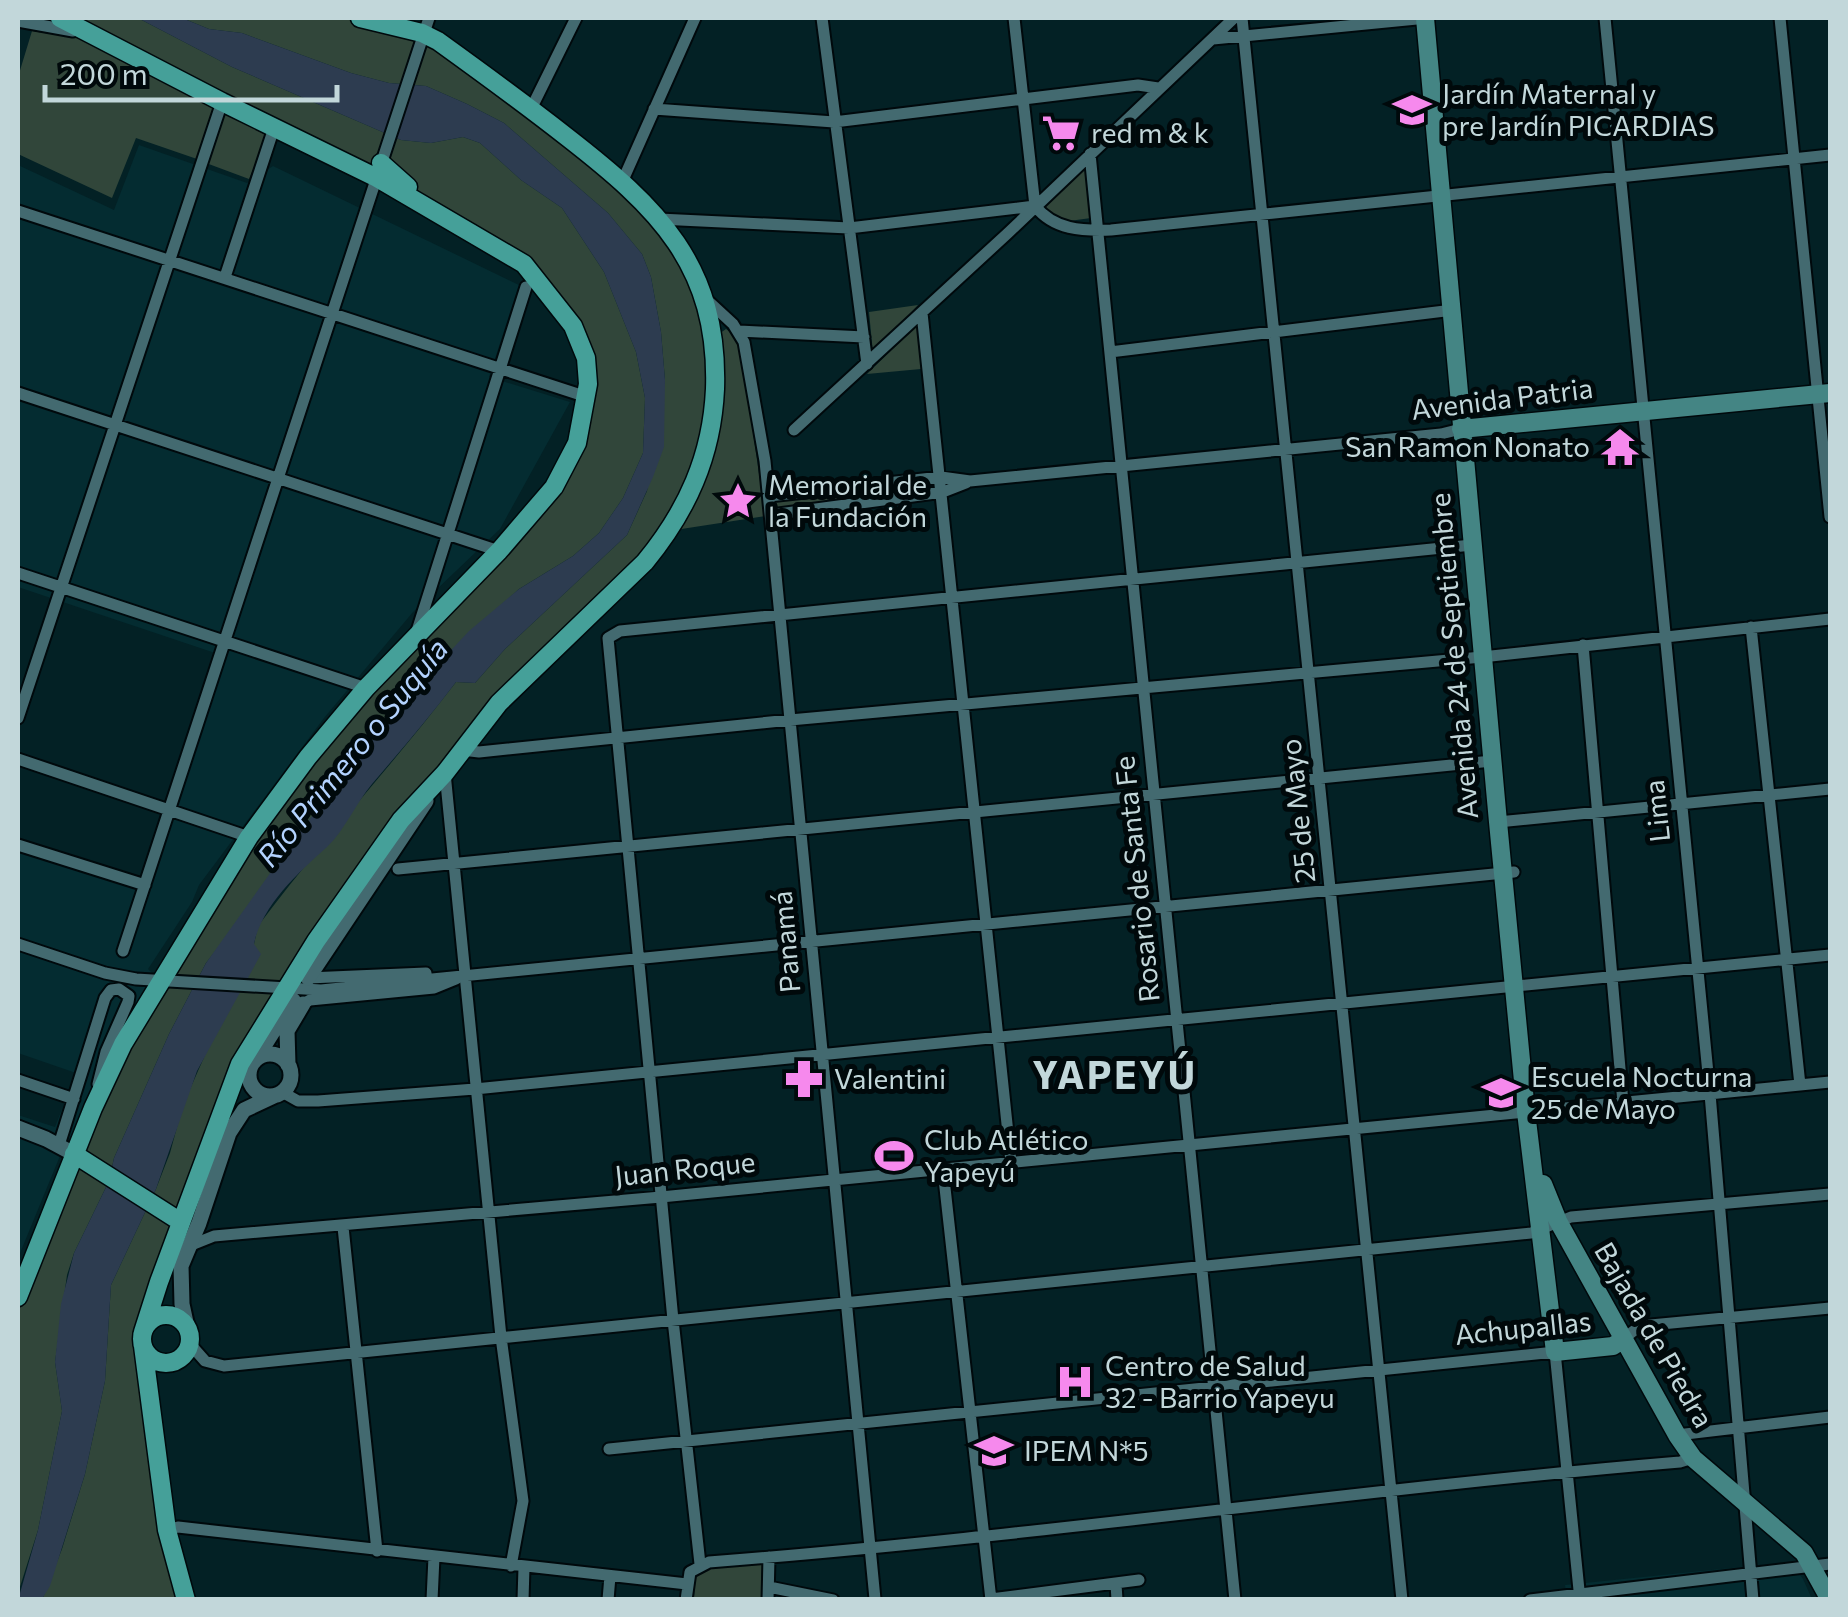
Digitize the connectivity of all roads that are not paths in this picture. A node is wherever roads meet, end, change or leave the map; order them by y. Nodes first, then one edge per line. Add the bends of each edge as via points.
1 (60, 18) edge
2 (360, 18) edge
3 (576, 18) edge
4 (694, 18) edge
5 (822, 18) edge
6 (1014, 18) edge
7 (1234, 18) edge
8 (1242, 18) edge
9 (1426, 18) edge
10 (1605, 18) edge
11 (1780, 18) edge
12 (18, 21) edge
13 (423, 34) edge
14 (1244, 36) junction
15 (96, 38) junction
16 (1213, 40) junction
17 (1158, 88) junction
18 (1024, 101) junction
19 (222, 102) junction
20 (654, 108) junction
21 (532, 109) junction
22 (834, 122) junction
23 (274, 128) junction
24 (1090, 154) junction
25 (1830, 155) edge
26 (1793, 158) junction
27 (381, 164) junction
28 (1620, 177) junction
29 (623, 180) junction
30 (1443, 196) junction
31 (1035, 206) junction
32 (18, 211) edge
33 (1264, 216) junction
34 (660, 219) junction
35 (849, 228) junction
36 (1097, 230) junction
37 (170, 260) junction
38 (224, 277) junction
39 (526, 287) dead end
40 (704, 297) junction
41 (1452, 310) junction
42 (332, 313) junction
43 (922, 313) junction
44 (739, 332) junction
45 (1276, 332) junction
46 (864, 338) junction
47 (1110, 352) junction
48 (867, 364) junction
49 (500, 369) junction
50 (18, 393) edge
51 (587, 397) junction
52 (1825, 399) edge
53 (1644, 414) junction
54 (115, 427) junction
55 (794, 430) dead end
56 (1467, 436) junction
57 (1288, 452) junction
58 (1122, 466) junction
59 (942, 477) junction
60 (278, 478) junction
61 (970, 482) junction
62 (943, 492) junction
63 (768, 496) junction
64 (770, 514) junction
65 (1830, 517) edge
66 (447, 535) junction
67 (1472, 545) junction
68 (499, 551) junction
69 (1299, 561) junction
70 (18, 573) edge
71 (1132, 578) junction
72 (61, 588) junction
73 (952, 597) junction
74 (780, 615) junction
75 (1830, 619) edge
76 (1751, 627) junction
77 (414, 637) junction
78 (1664, 637) junction
79 (225, 641) junction
80 (1583, 645) junction
81 (1488, 656) junction
82 (1310, 671) junction
83 (1143, 686) junction
84 (366, 688) junction
85 (963, 704) junction
86 (18, 718) edge
87 (790, 720) junction
88 (616, 739) junction
89 (462, 750) junction
90 (18, 759) edge
91 (1492, 761) junction
92 (445, 773) junction
93 (1320, 776) junction
94 (1830, 789) edge
95 (1154, 793) junction
96 (1770, 797) junction
97 (1682, 805) junction
98 (170, 809) junction
99 (974, 811) junction
100 (1598, 812) junction
101 (1503, 821) junction
102 (800, 828) junction
103 (249, 838) junction
104 (18, 845) edge
105 (626, 846) junction
106 (454, 864) junction
107 (398, 869) dead end
108 (1508, 873) junction
109 (145, 885) junction
110 (1332, 889) junction
111 (1166, 906) junction
112 (986, 924) junction
113 (811, 941) junction
114 (18, 944) edge
115 (123, 951) dead end
116 (1830, 955) edge
117 (637, 958) junction
118 (1786, 958) junction
119 (1696, 968) junction
120 (465, 975) junction
121 (1612, 976) junction
122 (308, 978) joint
123 (169, 982) junction
124 (1520, 985) junction
125 (290, 995) junction
126 (1342, 1004) junction
127 (1176, 1020) junction
128 (998, 1038) junction
129 (822, 1056) junction
130 (258, 1057) junction
131 (288, 1064) junction
132 (649, 1072) junction
133 (248, 1075) junction
134 (18, 1080) edge
135 (1830, 1082) edge
136 (1800, 1085) junction
137 (475, 1089) junction
138 (279, 1094) junction
139 (1710, 1094) junction
140 (74, 1099) junction
141 (1623, 1103) junction
142 (93, 1108) junction
143 (1531, 1112) junction
144 (18, 1128) edge
145 (1355, 1128) junction
146 (1189, 1144) junction
147 (75, 1155) junction
148 (1011, 1162) junction
149 (943, 1170) junction
150 (200, 1171) junction
151 (834, 1180) junction
152 (1830, 1194) edge
153 (660, 1197) junction
154 (1719, 1204) junction
155 (488, 1213) junction
156 (181, 1222) junction
157 (1550, 1225) junction
158 (343, 1226) junction
159 (188, 1246) junction
160 (1367, 1248) junction
161 (1202, 1266) junction
162 (958, 1291) junction
163 (18, 1297) edge
164 (846, 1302) junction
165 (1830, 1308) edge
166 (1729, 1318) junction
167 (673, 1320) junction
168 (189, 1336) junction
169 (501, 1338) junction
170 (143, 1339) junction
171 (1622, 1340) junction
172 (355, 1352) junction
173 (1555, 1352) junction
174 (1380, 1370) junction
175 (1214, 1385) junction
176 (971, 1411) junction
177 (1830, 1421) edge
178 (857, 1423) junction
179 (1740, 1427) junction
180 (1677, 1435) junction
181 (687, 1441) junction
182 (610, 1449) dead end
183 (1693, 1458) junction
184 (1566, 1472) junction
185 (1391, 1490) junction
186 (1746, 1502) junction
187 (1226, 1508) junction
188 (167, 1530) junction
189 (984, 1536) junction
190 (870, 1547) junction
191 (377, 1551) junction
192 (769, 1557) junction
193 (434, 1558) junction
194 (700, 1564) junction
195 (1822, 1566) edge
196 (518, 1567) junction
197 (610, 1576) junction
198 (1751, 1576) junction
199 (1139, 1580) dead end
200 (686, 1584) junction
201 (1116, 1584) junction
202 (768, 1594) edge
203 (1579, 1597) edge
204 (879, 1599) edge
205 (991, 1599) edge
206 (186, 1600) edge
207 (432, 1600) edge
208 (523, 1600) edge
209 (608, 1600) edge
210 (686, 1600) edge
211 (833, 1600) edge
212 (865, 1600) edge
213 (1117, 1600) edge
214 (1235, 1600) edge
215 (1402, 1600) edge
216 (1530, 1600) edge
217 (1753, 1600) edge
218 (1830, 1600) edge

1 - 15 main road
2 - 13 main road
3 - 21 street
4 - 20 street
5 - 22 street
6 - 18 street
7 - 16 street
8 - 14 street, 25 de Mayo
9 - 14 street
9 - 30 main road, Avenida 24 de Septiembre
10 - 28 street, Lima
11 - 26 street
12 - 15 street
13 - 21 main road
13 - 27 street
14 - 16 street
14 - 33 street, 25 de Mayo
15 - 19 main road
16 - 17 street
17 - 18 street
17 - 24 street
18 - 22 street
18 - 31 street
19 - 23 main road
19 - 37 street
20 - 22 street
20 - 29 street
21 - 29 main road
22 - 35 street
23 - 27 main road
23 - 38 street
24 - 31 street
24 - 36 street, Rosario de Santa Fe
25 - 26 street
26 - 28 street
26 - 52 street
27 - 42 street
27 - 51 main road via 434,211 536,276 580,341
28 - 30 street
28 - 53 street, Lima
29 - 34 main road
30 - 33 street
30 - 41 main road, Avenida 24 de Septiembre
31 - 35 street
31 - 36 street via 1054,223
31 - 43 street
32 - 37 street
33 - 36 street
33 - 45 street, 25 de Mayo
34 - 35 street
34 - 40 main road
35 - 46 street
36 - 47 street, Rosario de Santa Fe
37 - 38 street
37 - 54 street
38 - 42 street
39 - 49 street
40 - 44 street
40 - 89 main road via 714,352 714,410 683,511 645,562 508,694
41 - 45 street
41 - 56 main road, Avenida 24 de Septiembre
42 - 49 street
42 - 60 street
43 - 48 street
43 - 59 street
44 - 46 street
44 - 63 street, Panamá
45 - 47 street
45 - 57 street, 25 de Mayo
46 - 48 street
47 - 58 street, Rosario de Santa Fe
48 - 55 street
49 - 51 street
49 - 66 street
50 - 54 street
51 - 68 main road via 565,471
52 - 53 main road, Avenida Patria
52 - 65 street
53 - 56 main road, Avenida Patria
53 - 78 street, Lima
54 - 60 street
54 - 72 street
56 - 57 street, Avenida Patria
56 - 67 main road, Avenida 24 de Septiembre
56 - 81 main road, Avenida 24 de Septiembre
57 - 58 street, Avenida Patria
57 - 69 street, 25 de Mayo
58 - 61 street, Avenida Patria
58 - 71 street, Rosario de Santa Fe
59 - 61 street
59 - 62 street
59 - 63 street
60 - 66 street
60 - 79 street
61 - 62 street
62 - 64 street
62 - 73 street
63 - 64 street, Panamá
64 - 74 street, Panamá
66 - 68 street
66 - 77 street
67 - 69 street
67 - 81 main road, Avenida 24 de Septiembre
68 - 77 main road
69 - 71 street
69 - 82 street, 25 de Mayo
70 - 72 street
71 - 73 street
71 - 83 street, Rosario de Santa Fe
72 - 79 street
72 - 86 street
73 - 74 street
73 - 85 street
74 - 87 street, Panamá
74 - 88 street via 613,632 607,644
75 - 76 street
76 - 78 street
76 - 96 street
77 - 84 main road
78 - 80 street
78 - 97 street, Lima
79 - 84 street
79 - 98 street
80 - 81 street
80 - 100 street
81 - 82 street
81 - 91 main road, Avenida 24 de Septiembre
81 - 101 main road, Avenida 24 de Septiembre
82 - 83 street
82 - 93 street, 25 de Mayo
83 - 85 street
83 - 95 street, Rosario de Santa Fe
84 - 103 main road
85 - 87 street
85 - 99 street
87 - 88 street
87 - 102 street, Panamá
88 - 89 street
88 - 105 street
89 - 92 main road
90 - 98 street
91 - 93 street
91 - 101 main road, Avenida 24 de Septiembre
92 - 106 street
92 - 122 street
92 - 125 main road via 402,820
93 - 95 street
93 - 110 street, 25 de Mayo
94 - 96 street
95 - 99 street
95 - 111 street, Rosario de Santa Fe
96 - 97 street
96 - 118 street
97 - 100 street
97 - 119 street, Lima
98 - 103 street
98 - 109 street
99 - 102 street
99 - 112 street
100 - 101 street
100 - 121 street
101 - 108 main road, Avenida 24 de Septiembre
102 - 105 street
102 - 113 street, Panamá
103 - 123 main road
104 - 109 street
105 - 106 street
105 - 117 street
106 - 107 street
106 - 120 street
108 - 110 street
108 - 124 main road, Avenida 24 de Septiembre
109 - 115 street
110 - 111 street
110 - 126 street, 25 de Mayo
111 - 112 street
111 - 127 street, Rosario de Santa Fe
112 - 113 street
112 - 128 street
113 - 117 street
113 - 129 street, Panamá
114 - 123 street via 105,973
116 - 118 street
117 - 120 street
117 - 132 street
118 - 119 street
118 - 136 street
119 - 121 street
119 - 139 street, Lima
120 - 122 street
120 - 125 street
120 - 125 street via 434,988
120 - 137 street
121 - 124 street
121 - 141 street
123 - 125 street
123 - 142 main road via 123,1044
124 - 126 street
124 - 143 main road, Avenida 24 de Septiembre
125 - 130 street
125 - 131 street
125 - 150 main road via 240,1064
126 - 127 street
126 - 145 street, 25 de Mayo
127 - 128 street
127 - 146 street, Rosario de Santa Fe
128 - 129 street
128 - 148 street
129 - 132 street
129 - 151 street, Panamá
130 - 131 street via 271,1054
130 - 133 street
131 - 138 street via 291,1076
132 - 137 street
132 - 153 street
133 - 138 street via 258,1092
133 - 150 street
134 - 140 street
135 - 136 street, Juan Roque
136 - 139 street, Juan Roque
137 - 138 street via 318,1101
137 - 155 street
138 - 159 street via 244,1110 232,1126
139 - 141 street, Juan Roque
139 - 154 street, Lima
140 - 142 street via 105,998 123,990 128,1002 102,1064
140 - 147 street
141 - 143 street, Juan Roque
142 - 147 main road
143 - 145 street, Juan Roque
143 - 157 main road, Avenida 24 de Septiembre
144 - 147 street
145 - 146 street, Juan Roque
145 - 160 street, 25 de Mayo
146 - 148 street, Juan Roque
146 - 161 street, Rosario de Santa Fe
147 - 156 main road
147 - 163 main road
148 - 149 street, Juan Roque
149 - 151 street, Juan Roque
149 - 162 street
150 - 156 main road
151 - 153 street, Juan Roque
151 - 164 street, Panamá
152 - 154 street
153 - 155 street, Juan Roque
153 - 167 street
154 - 157 street via 1571,1217
154 - 166 street, Lima
155 - 158 street, Juan Roque
155 - 169 street
156 - 170 main road
157 - 160 street
157 - 171 main road, Bajada de Piedra
157 - 173 main road
158 - 159 street, Juan Roque via 214,1236
158 - 172 street
159 - 168 street via 180,1274
160 - 161 street
160 - 174 street, 25 de Mayo
161 - 162 street
161 - 175 street, Rosario de Santa Fe
162 - 164 street
162 - 176 street
164 - 167 street
164 - 178 street, Panamá
165 - 166 street, Achupallas
166 - 171 street, Achupallas via 1640,1326
166 - 179 street, Lima
167 - 169 street
167 - 181 street
168 - 170 main road via 167,1315 152,1320
168 - 170 main road via 182,1358 168,1364 152,1359
168 - 172 street via 200,1357 216,1366
169 - 172 street
169 - 196 street via 523,1501
170 - 188 main road
171 - 173 main road, Achupallas
171 - 180 main road, Bajada de Piedra
172 - 191 street
173 - 174 street, Achupallas
173 - 184 street
174 - 175 street, Achupallas
174 - 185 street, 25 de Mayo
175 - 176 street, Achupallas
175 - 187 street, Rosario de Santa Fe
176 - 178 street, Achupallas
176 - 189 street
177 - 179 street
178 - 181 street, Achupallas
178 - 190 street, Panamá
179 - 180 street
179 - 186 street, Lima
180 - 183 main road, Bajada de Piedra
181 - 182 street, Achupallas
181 - 194 street
183 - 184 street
183 - 186 main road, Bajada de Piedra
184 - 185 street
184 - 203 street
185 - 187 street
185 - 215 street, 25 de Mayo
186 - 195 main road, Bajada de Piedra
186 - 198 street, Lima
187 - 189 street
187 - 214 street, Rosario de Santa Fe
188 - 191 street
188 - 206 main road
189 - 190 street
189 - 205 street
190 - 192 street
190 - 204 street, Panamá
191 - 193 street
192 - 194 street
192 - 202 street
193 - 196 street
193 - 207 street
194 - 200 street
195 - 198 street
195 - 218 main road, Bajada de Piedra
196 - 197 street
196 - 208 street
197 - 200 street
197 - 209 street
198 - 203 street
198 - 217 street, Lima
199 - 201 street
200 - 210 street
201 - 205 street
201 - 213 street
202 - 211 street
203 - 216 street
204 - 212 street

